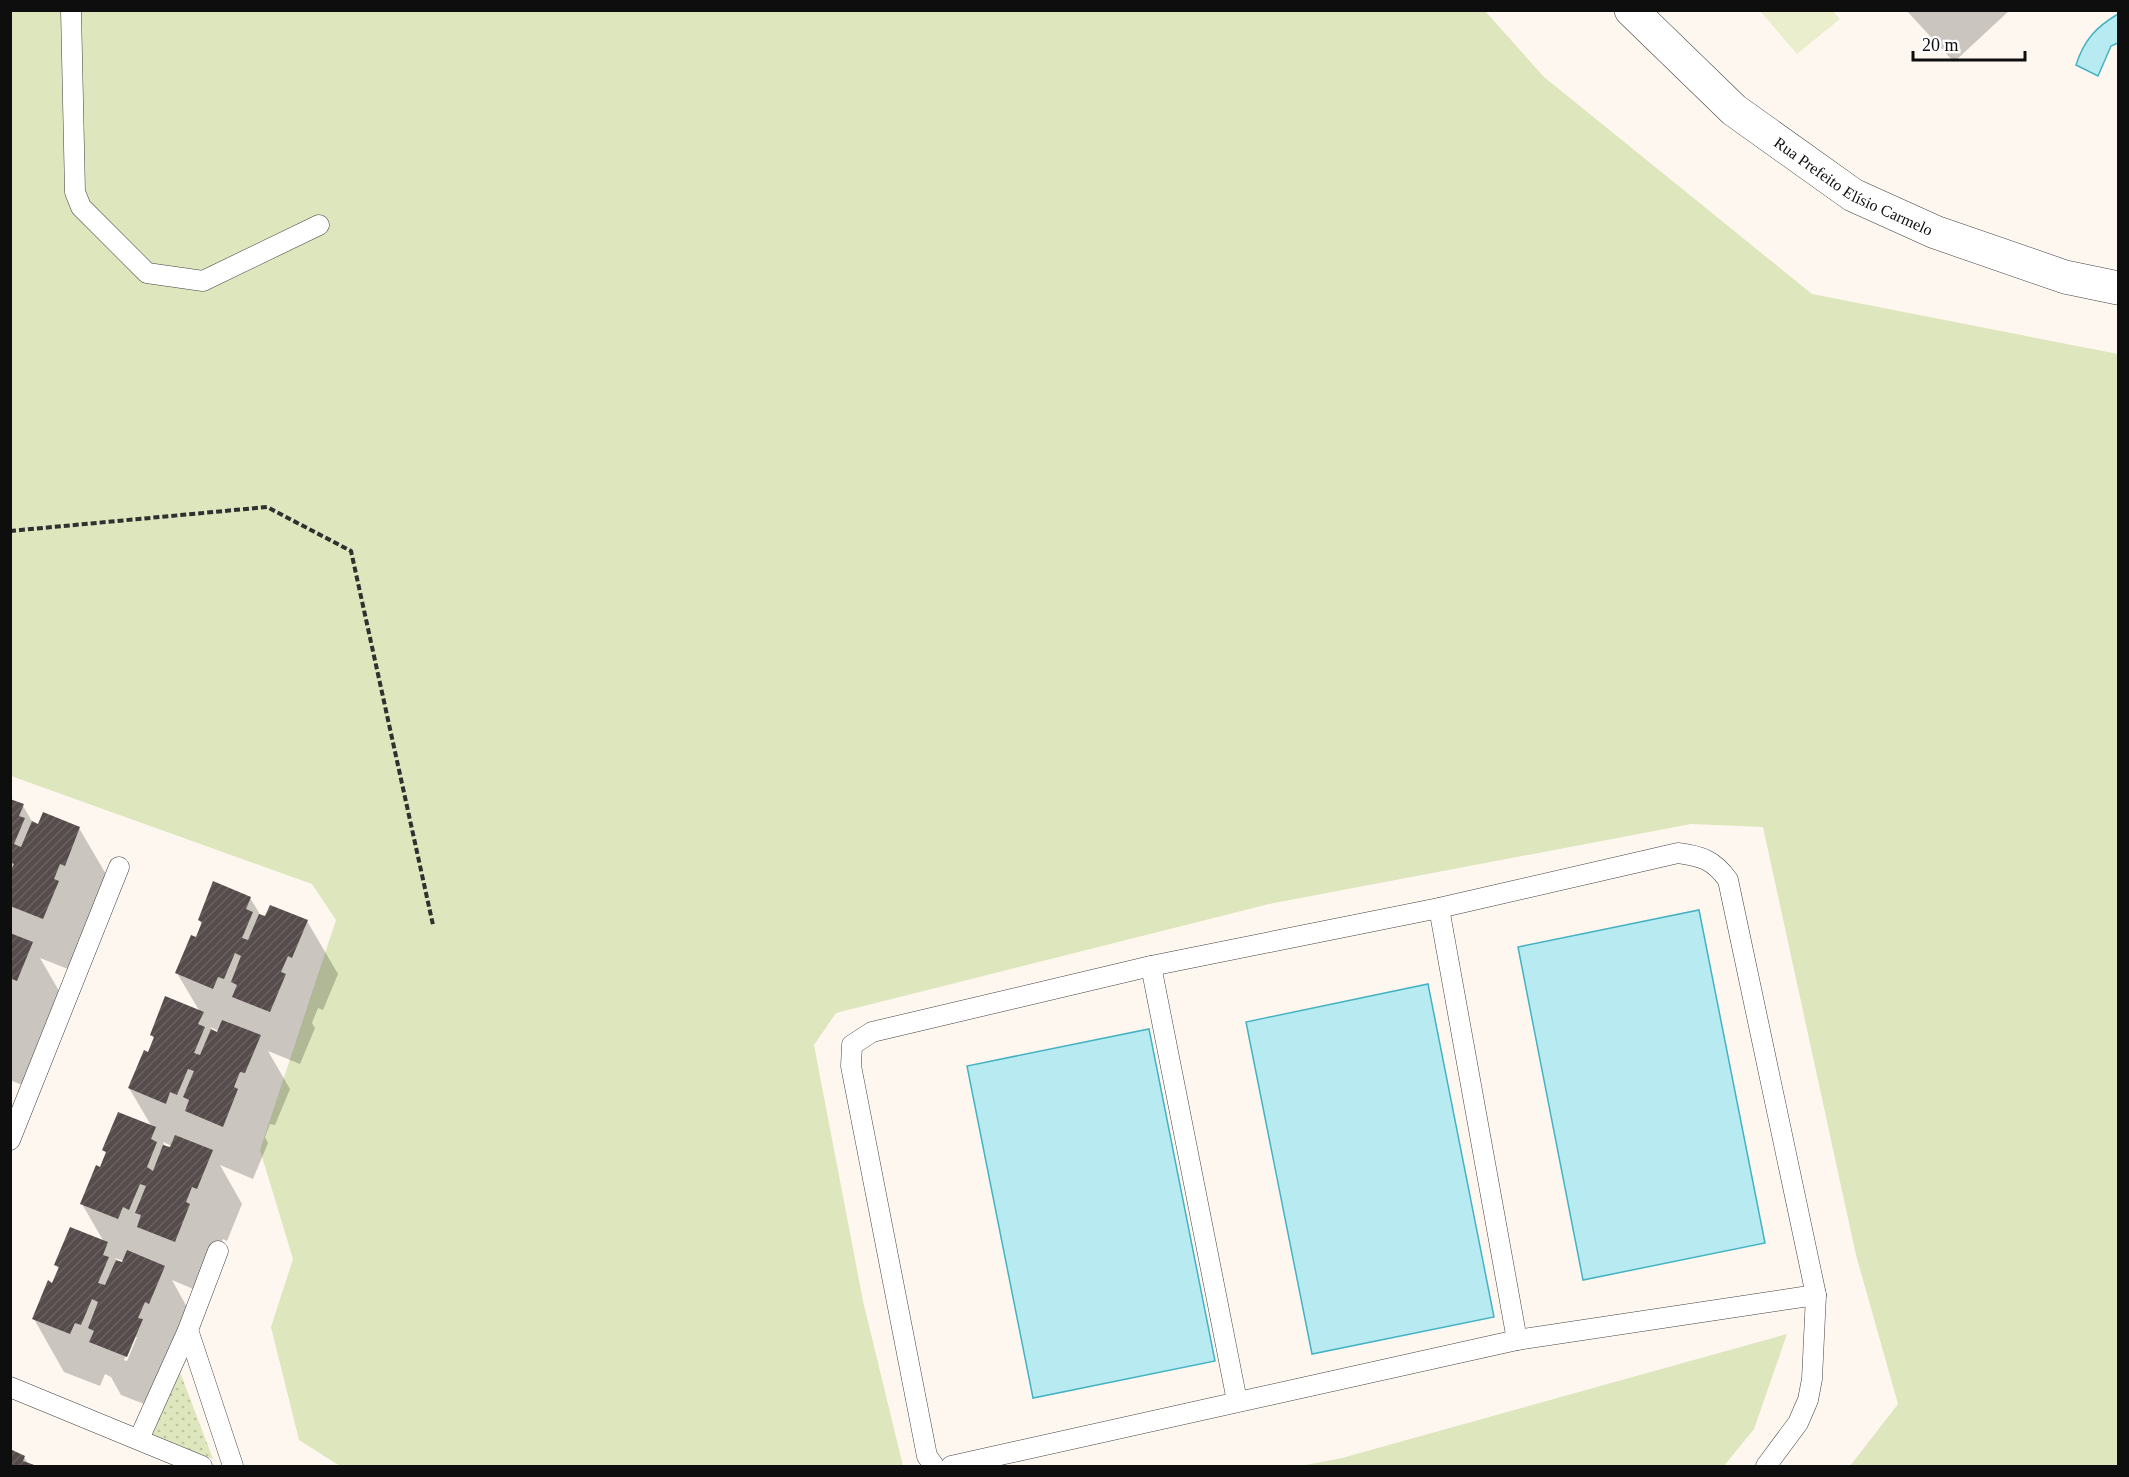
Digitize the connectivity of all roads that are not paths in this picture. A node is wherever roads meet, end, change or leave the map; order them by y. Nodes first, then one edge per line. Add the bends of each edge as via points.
1 (71, 10) edge
2 (1631, 10) edge
3 (319, 225) dead end
4 (2118, 288) edge
5 (119, 867) dead end
6 (1439, 908) junction
7 (1151, 966) junction
8 (10, 1140) edge
9 (218, 1251) dead end
10 (1816, 1295) junction
11 (188, 1330) junction
12 (1517, 1340) junction
13 (10, 1388) edge
14 (1237, 1401) junction
15 (139, 1439) junction
16 (202, 1467) edge
17 (233, 1467) edge
18 (934, 1467) edge
19 (951, 1467) edge
20 (1766, 1467) edge

1 - 3 lane via 75,192 81,207 147,273 203,280
2 - 4 street, Rua Prefeito Elísio Carmelo via 1734,110 1853,195 1935,232 2065,277
5 - 8 lane
6 - 7 lane
6 - 10 lane via 1678,854 1699,855 1713,862 1728,880
6 - 12 lane
7 - 14 lane
7 - 18 lane via 872,1032 852,1045 851,1066 927,1456
9 - 11 lane
10 - 12 lane
10 - 20 lane via 1808,1400 1798,1423
11 - 15 lane
11 - 17 lane
12 - 14 lane
13 - 15 lane
14 - 19 lane
15 - 16 lane

